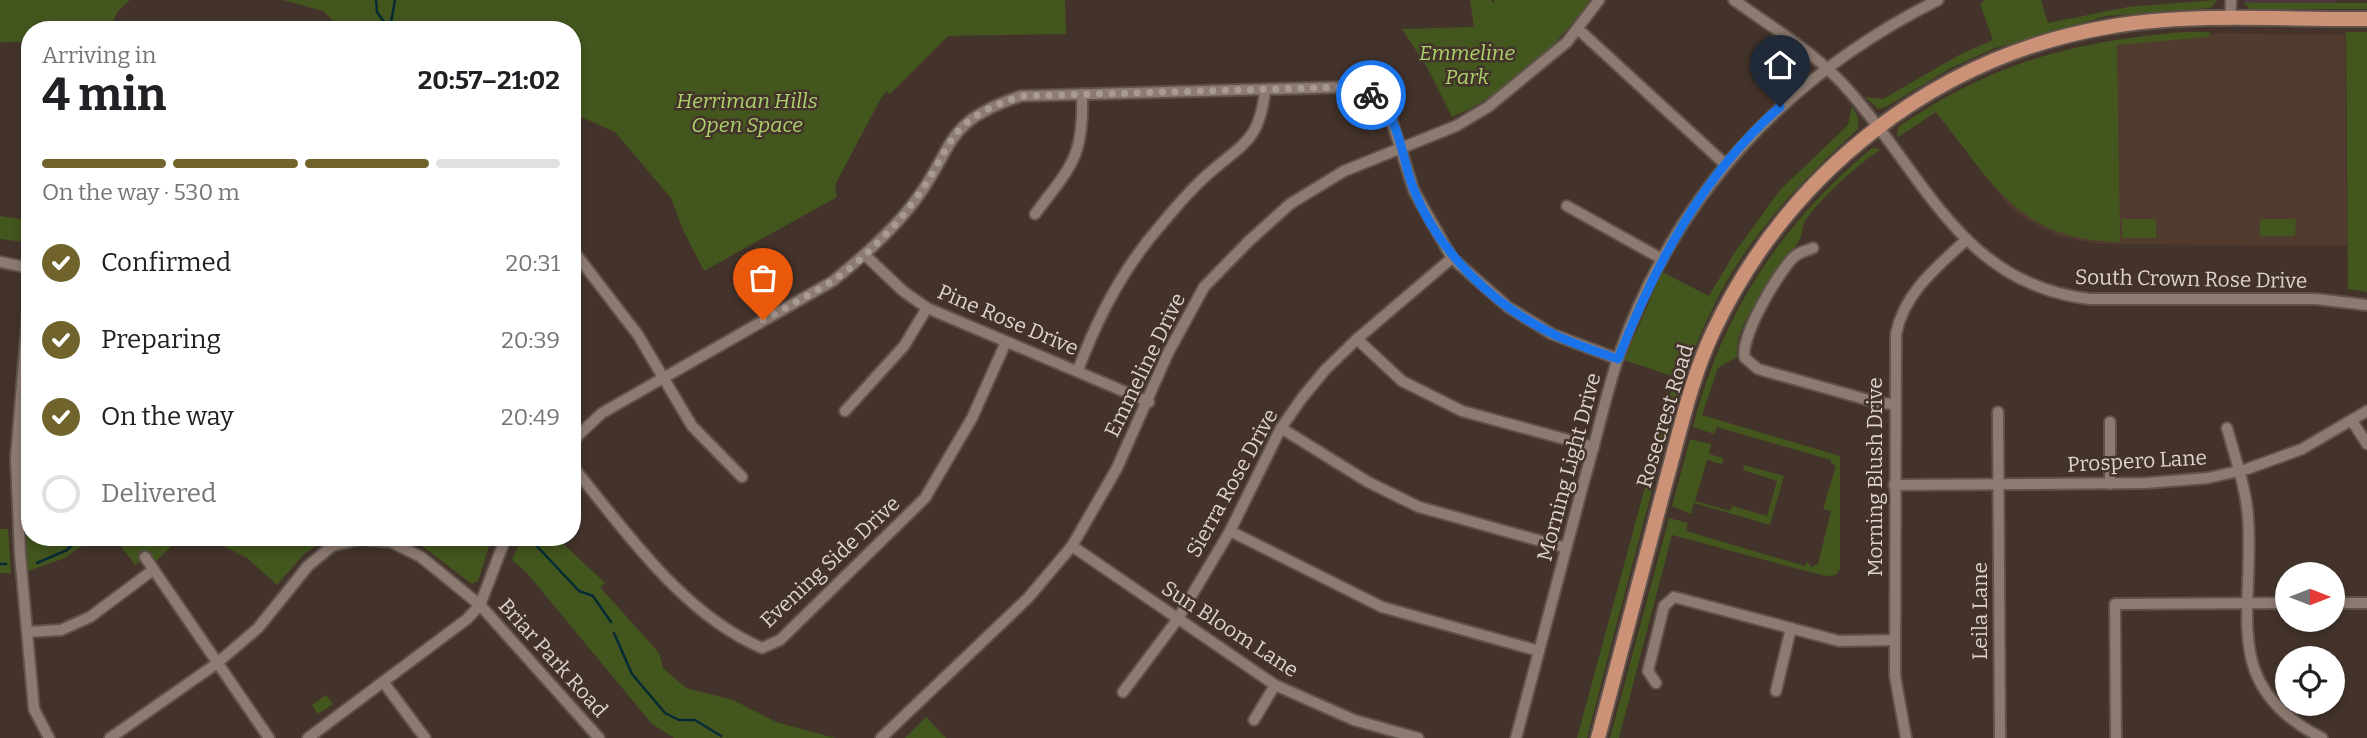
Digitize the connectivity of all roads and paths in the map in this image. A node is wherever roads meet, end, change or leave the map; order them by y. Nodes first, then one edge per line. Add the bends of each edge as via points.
1 (1599, 0) edge
2 (1734, 0) edge
3 (1938, 0) edge
4 (2231, 0) edge
5 (2367, 19) edge
6 (2230, 20) junction
7 (1578, 29) junction
8 (1826, 66) junction
9 (1265, 91) junction
10 (1082, 94) junction
11 (1878, 125) junction
12 (1401, 147) junction
13 (1725, 163) junction
14 (1567, 206) dead end
15 (1035, 214) dead end
16 (1965, 241) junction
17 (1813, 248) dead end
18 (865, 255) junction
19 (1452, 258) junction
20 (1662, 259) junction
21 (581, 261) edge
22 (0, 262) edge
23 (21, 266) edge
24 (2367, 305) edge
25 (927, 308) junction
26 (1357, 339) junction
27 (1006, 342) junction
28 (1618, 359) junction
29 (1078, 370) junction
30 (662, 377) junction
31 (21, 397) edge
32 (1149, 402) junction
33 (1894, 404) junction
34 (845, 411) dead end
35 (2367, 411) edge
36 (1998, 412) dead end
37 (2352, 421) junction
38 (2110, 422) dead end
39 (1281, 428) junction
40 (2227, 428) dead end
41 (581, 433) edge
42 (2367, 444) edge
43 (1594, 447) junction
44 (2238, 472) junction
45 (581, 476) edge
46 (742, 477) dead end
47 (1999, 484) junction
48 (2110, 484) junction
49 (1895, 485) junction
50 (1230, 531) junction
51 (21, 537) edge
52 (22, 546) edge
53 (332, 546) edge
54 (399, 546) edge
55 (503, 546) edge
56 (1072, 546) junction
57 (1566, 548) junction
58 (145, 557) dead end
59 (153, 569) junction
60 (2275, 603) edge
61 (2345, 603) edge
62 (2367, 603) edge
63 (2249, 604) junction
64 (480, 605) junction
65 (1177, 620) junction
66 (1791, 628) junction
67 (27, 632) junction
68 (1895, 640) junction
69 (1539, 651) junction
70 (216, 664) junction
71 (384, 683) junction
72 (1656, 683) dead end
73 (1275, 685) junction
74 (1776, 691) dead end
75 (1123, 692) dead end
76 (1254, 720) dead end
77 (49, 738) edge
78 (110, 738) edge
79 (269, 738) edge
80 (308, 738) edge
81 (425, 738) edge
82 (599, 738) edge
83 (881, 738) edge
84 (1418, 738) edge
85 (1516, 738) edge
86 (1598, 738) edge
87 (1906, 738) edge
88 (2000, 738) edge
89 (2116, 738) edge
90 (2322, 738) edge

1 - 7 street, Emmeline Drive
2 - 8 street, South Crown Rose Drive
3 - 8 street, Morning Light Drive
4 - 6 street
5 - 6 main road, Rosecrest Road
6 - 11 main road, Rosecrest Road via 2140,23 2071,34 2004,55 1947,82
7 - 12 street, Emmeline Drive via 1526,79 1488,107 1456,126
7 - 13 street
8 - 11 street, South Crown Rose Drive
8 - 13 street, Morning Light Drive
9 - 10 street
9 - 12 street via 1347,87 1369,94 1387,106
9 - 29 street via 1262,119 1248,142 1206,176 1158,227 1094,327
10 - 15 street via 1083,126 1075,161
10 - 18 street via 1021,96 974,114 955,132 912,205
11 - 16 street, South Crown Rose Drive
11 - 86 main road, Rosecrest Road via 1792,207 1745,272 1713,333 1681,426
12 - 19 street via 1414,191
12 - 32 street, Emmeline Drive via 1344,171 1290,204 1249,241 1205,287 1168,353
13 - 20 street, Morning Light Drive
14 - 20 street
16 - 24 street, South Crown Rose Drive via 2027,284 2063,296 2316,299
16 - 33 street, Morning Blush Drive via 1919,286 1904,308 1895,343
17 - 33 street via 1791,260 1746,339 1744,354 1758,369
18 - 25 street, Pine Rose Drive
18 - 30 street via 833,281
19 - 26 street, Sierra Rose Drive
19 - 28 street via 1508,307 1552,334
20 - 28 street, Morning Light Drive
21 - 30 street via 638,335
22 - 23 street
25 - 27 street, Pine Rose Drive
25 - 34 street via 904,346
26 - 39 street, Sierra Rose Drive via 1325,370
26 - 43 street via 1402,381 1462,411
27 - 29 street, Pine Rose Drive
27 - 45 street, Evening Side Drive via 972,418 925,498 780,640 762,648 740,638 677,588
28 - 43 street, Morning Light Drive
29 - 32 street, Pine Rose Drive
30 - 41 street via 602,413
30 - 46 street via 692,426
31 - 51 street via 16,458
32 - 56 street, Emmeline Drive
33 - 49 street, Morning Blush Drive
35 - 37 street, Prospero Lane
36 - 47 street, Leila Lane
37 - 42 street
37 - 44 street, Prospero Lane via 2302,449
38 - 48 street
39 - 50 street, Sierra Rose Drive
39 - 57 street via 1405,501
40 - 44 street
43 - 57 street, Morning Light Drive
44 - 48 street, Prospero Lane via 2178,482
44 - 63 street via 2248,517
47 - 48 street, Prospero Lane
47 - 49 street, Prospero Lane
47 - 88 street, Leila Lane
49 - 68 street, Morning Blush Drive
50 - 65 street, Sierra Rose Drive
50 - 69 street via 1382,607
52 - 67 street
53 - 70 street, Briar Park Road via 308,566 258,628
54 - 64 street, Briar Park Road via 421,557
55 - 64 street
56 - 65 street, Sun Bloom Lane
56 - 83 street, Emmeline Drive via 1028,598
57 - 69 street, Morning Light Drive
58 - 59 street
59 - 67 street via 90,617 61,630
59 - 70 street
60 - 63 street
61 - 62 street
63 - 89 street via 2115,604
63 - 90 street via 2250,656 2264,693 2283,715
64 - 71 street
64 - 82 street, Briar Park Road
65 - 73 street, Sun Bloom Lane
65 - 75 street, Sierra Rose Drive
66 - 68 street via 1839,641
66 - 72 street via 1674,597 1664,606 1648,671
66 - 74 street
67 - 77 street via 34,709
68 - 87 street, Morning Blush Drive via 1897,700
69 - 85 street, Morning Light Drive
70 - 78 street, Briar Park Road
70 - 79 street
71 - 80 street
71 - 81 street
73 - 76 street
73 - 84 street, Sun Bloom Lane via 1354,720

